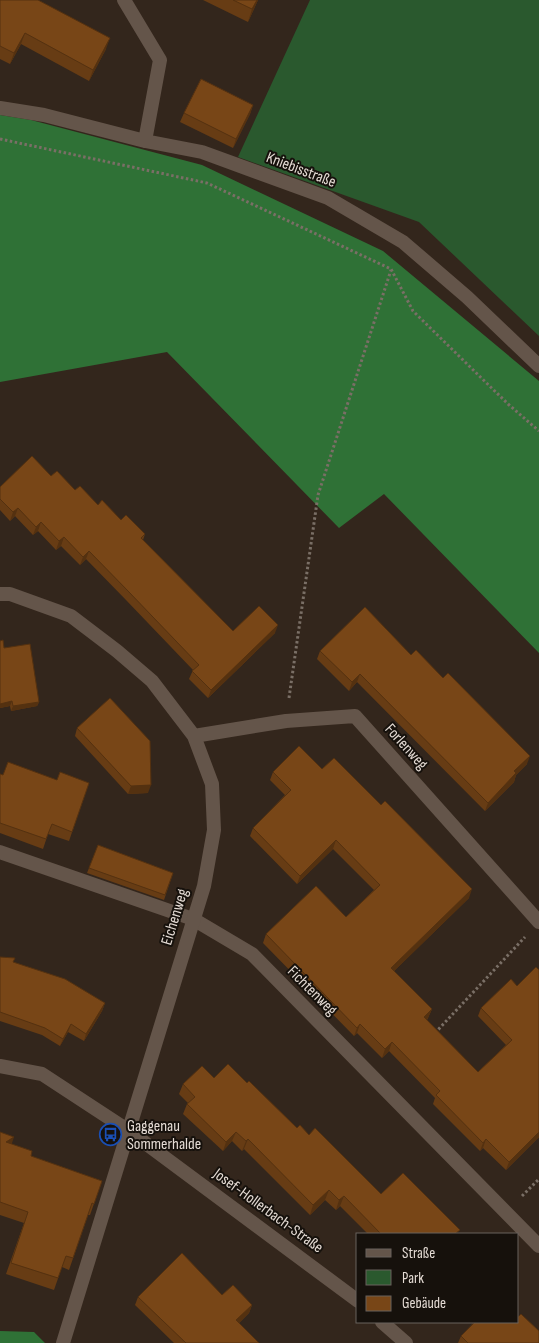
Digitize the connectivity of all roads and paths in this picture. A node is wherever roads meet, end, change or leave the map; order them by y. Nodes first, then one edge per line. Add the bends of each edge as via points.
1 (124, 0) edge
2 (0, 108) edge
3 (0, 139) edge
4 (144, 141) junction
5 (403, 242) junction
6 (392, 269) junction
7 (539, 366) edge
8 (539, 431) edge
9 (0, 594) edge
10 (286, 721) junction
11 (194, 736) junction
12 (0, 852) edge
13 (192, 919) junction
14 (539, 922) edge
15 (434, 1034) edge
16 (0, 1066) edge
17 (129, 1131) junction
18 (539, 1246) edge
19 (356, 1300) edge
20 (383, 1323) edge
21 (63, 1343) edge
22 (406, 1343) edge

1 - 4 street via 160,60
2 - 4 street, Kniebisstraße via 44,115
3 - 6 path via 207,183
4 - 5 street, Kniebisstraße via 202,152 328,198
5 - 6 path
5 - 7 street, Kniebisstraße
6 - 8 path via 413,311
6 - 10 path via 318,495
9 - 11 street, Eichenweg via 10,594 71,616 152,681
10 - 11 street, Forlenweg
10 - 14 street, Forlenweg via 355,716
11 - 13 street, Eichenweg via 212,784 214,830 204,886
12 - 13 street, Fichtenweg
13 - 17 street, Eichenweg
13 - 18 street, Fichtenweg via 252,954
14 - 15 path
16 - 17 street, Josef-Hollerbach-Straße via 42,1074
17 - 19 street, Josef-Hollerbach-Straße
17 - 21 street, Eichenweg
20 - 22 street

